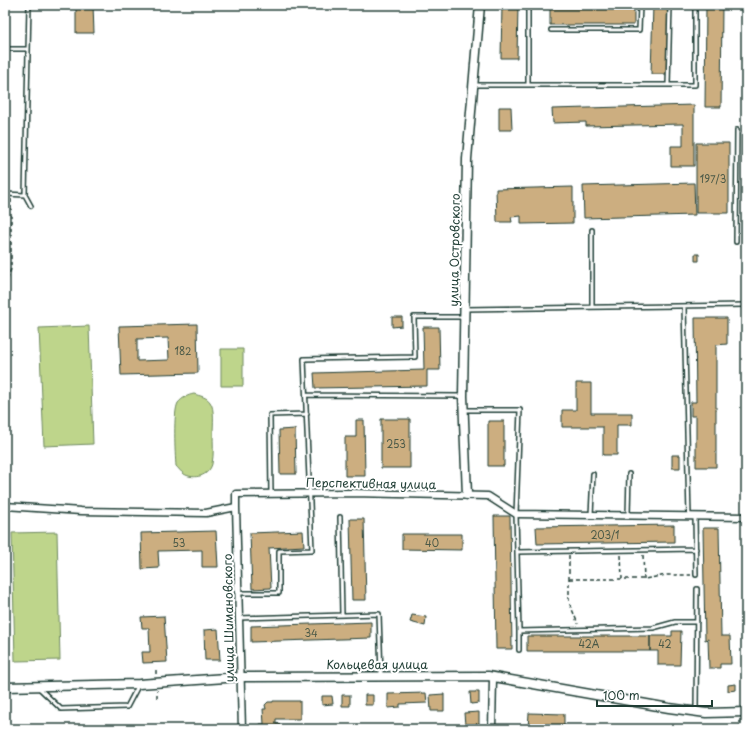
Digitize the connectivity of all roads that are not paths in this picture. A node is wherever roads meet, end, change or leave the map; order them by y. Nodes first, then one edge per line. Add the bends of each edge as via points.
1 (29, 5) edge
2 (480, 5) edge
3 (528, 5) edge
4 (640, 5) edge
5 (670, 5) edge
6 (696, 5) edge
7 (551, 30) dead end
8 (5, 49) edge
9 (28, 49) junction
10 (473, 85) junction
11 (528, 85) junction
12 (668, 85) junction
13 (736, 130) dead end
14 (5, 194) edge
15 (25, 195) junction
16 (31, 206) dead end
17 (592, 230) dead end
18 (736, 242) dead end
19 (746, 305) edge
20 (684, 306) junction
21 (592, 307) junction
22 (464, 313) junction
23 (306, 395) junction
24 (463, 396) junction
25 (463, 410) junction
26 (307, 414) junction
27 (593, 474) dead end
28 (629, 474) dead end
29 (310, 493) junction
30 (271, 494) junction
31 (467, 495) junction
32 (5, 506) edge
33 (236, 507) junction
34 (516, 514) junction
35 (591, 515) junction
36 (628, 516) junction
37 (692, 516) junction
38 (340, 517) dead end
39 (746, 517) edge
40 (696, 549) junction
41 (517, 552) junction
42 (696, 575) road end
43 (697, 589) dead end
44 (238, 592) junction
45 (342, 615) junction
46 (239, 618) junction
47 (697, 622) junction
48 (519, 631) junction
49 (520, 650) dead end
50 (381, 676) junction
51 (240, 677) junction
52 (493, 678) junction
53 (139, 684) junction
54 (38, 686) junction
55 (5, 687) edge
56 (696, 711) junction
57 (746, 712) edge
58 (242, 729) edge
59 (492, 729) edge

1 - 9 lane
2 - 10 street, улица Островского
3 - 11 lane
4 - 7 lane via 639,30
5 - 12 lane
6 - 12 lane via 695,85
8 - 9 lane
9 - 15 lane
10 - 11 lane
10 - 22 street, улица Островского via 467,159
11 - 12 lane
13 - 18 lane
14 - 15 lane
15 - 16 lane
17 - 21 lane
19 - 20 lane
20 - 21 lane
20 - 37 lane
21 - 22 lane
22 - 23 lane via 414,318 415,357 304,359
22 - 24 street, улица Островского
23 - 24 lane
23 - 26 lane
24 - 25 street, улица Островского
25 - 31 street, улица Островского
25 - 34 lane via 520,410
26 - 29 lane
26 - 30 lane via 270,415
27 - 35 lane
28 - 36 lane
29 - 30 street, Перспективная улица
29 - 31 street, Перспективная улица
29 - 44 lane via 312,550 278,551 278,592
30 - 33 street, Перспективная улица via 236,494
31 - 34 street, Перспективная улица via 488,496
32 - 33 street via 81,511 206,513
33 - 44 street, улица Шимановского
34 - 35 street
34 - 41 lane
35 - 36 street
36 - 37 street
37 - 39 street
37 - 40 lane
38 - 45 lane
40 - 41 lane
40 - 42 lane
41 - 48 lane
43 - 47 lane
44 - 46 street, улица Шимановского
45 - 46 lane
45 - 50 lane via 379,614
46 - 51 street, улица Шимановского
47 - 48 lane via 675,622 653,628
47 - 56 lane
48 - 49 lane
50 - 51 street, Кольцевая улица
50 - 52 street, Кольцевая улица
51 - 53 street, Кольцевая улица
51 - 58 street, улица Шимановского
52 - 56 street, Кольцевая улица
52 - 59 street
53 - 54 street, Кольцевая улица
53 - 54 lane via 127,707 61,709
54 - 55 street, Кольцевая улица
56 - 57 street, Кольцевая улица

